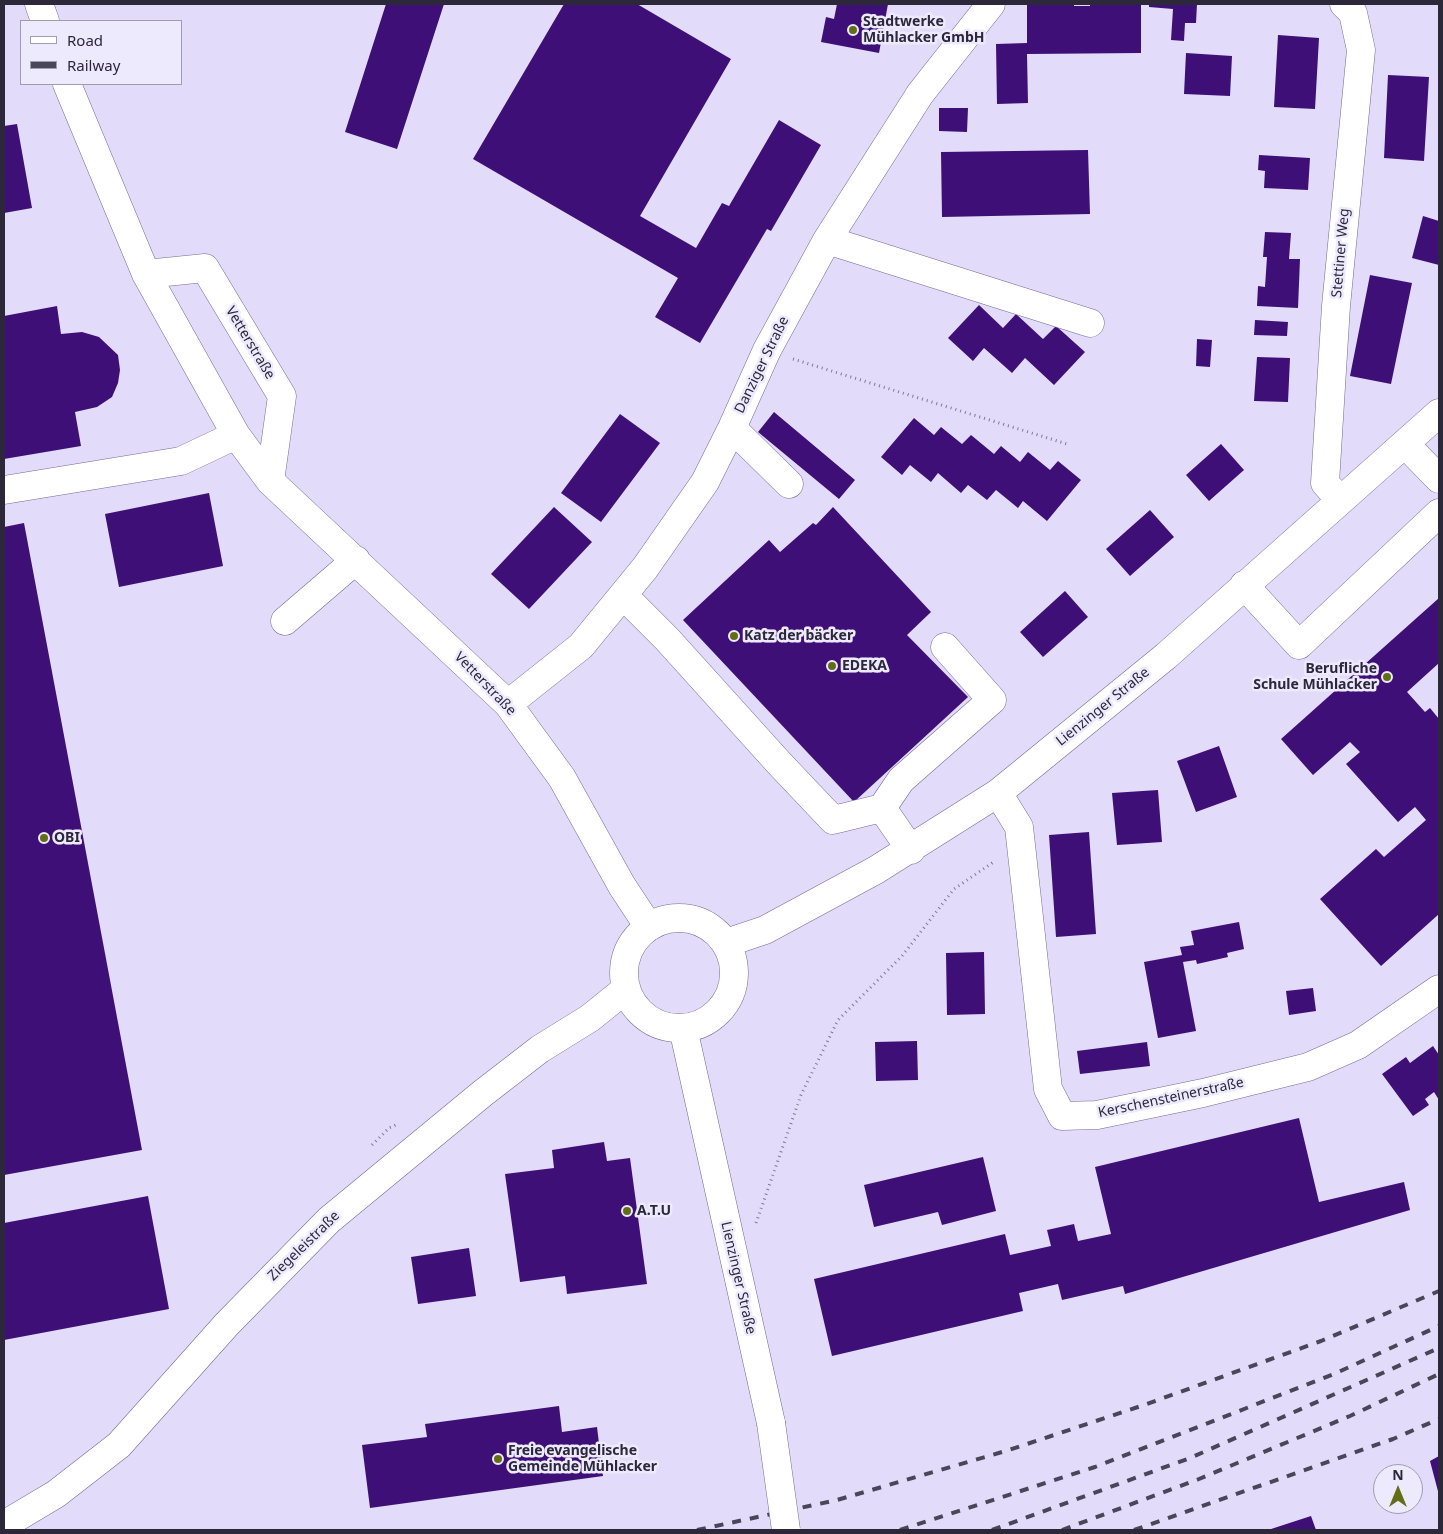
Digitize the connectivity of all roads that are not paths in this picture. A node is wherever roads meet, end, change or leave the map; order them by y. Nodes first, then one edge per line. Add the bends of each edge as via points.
1 (39, 4) edge
2 (991, 4) edge
3 (1344, 4) edge
4 (45, 20) edge
5 (66, 85) edge
6 (827, 240) junction
7 (146, 274) junction
8 (1090, 323) dead end
9 (1439, 413) edge
10 (732, 428) junction
11 (236, 435) junction
12 (1405, 444) junction
13 (1439, 479) edge
14 (270, 481) junction
15 (789, 484) dead end
16 (4, 490) edge
17 (1340, 500) junction
18 (1439, 513) edge
19 (356, 560) junction
20 (1244, 584) junction
21 (623, 595) junction
22 (285, 621) dead end
23 (945, 647) dead end
24 (508, 704) junction
25 (998, 793) junction
26 (882, 808) junction
27 (911, 850) junction
28 (648, 927) junction
29 (726, 944) junction
30 (626, 989) junction
31 (1439, 989) edge
32 (683, 1028) junction
33 (4, 1525) edge
34 (786, 1530) edge

1 - 4 street
2 - 6 street, Danziger Straße via 920,94
3 - 17 street, Stettiner Weg via 1353,13 1360,50 1336,306 1325,483
5 - 7 street, Vetterstraße
6 - 8 street
6 - 10 street, Danziger Straße via 766,350
7 - 11 street, Vetterstraße
7 - 14 street, Vetterstraße via 205,268 282,396
9 - 12 street, Lienzinger Straße
10 - 15 street
10 - 21 street, Danziger Straße via 704,482
11 - 14 street, Vetterstraße
11 - 16 street via 181,461
12 - 13 street
12 - 17 street, Lienzinger Straße
14 - 19 street, Vetterstraße
17 - 20 street, Lienzinger Straße
18 - 20 street via 1299,645
19 - 22 street
19 - 24 street, Vetterstraße
20 - 25 street, Lienzinger Straße via 1166,656
21 - 24 street, Danziger Straße via 581,646
21 - 26 street via 667,638 833,820
23 - 26 street via 992,700 901,780
24 - 28 street, Vetterstraße via 562,778
25 - 27 street, Lienzinger Straße
25 - 31 street, Kerschensteinerstraße via 1019,827 1048,1089 1062,1116 1097,1115 1308,1067 1358,1045
26 - 27 street
27 - 29 street, Lienzinger Straße via 765,930
28 - 29 street via 664,920 682,918 714,930
28 - 30 street via 627,954
29 - 32 street via 733,961 734,980 729,998 718,1013 702,1023
30 - 32 street via 635,1006 648,1018 665,1026
30 - 33 street, Ziegeleistraße via 483,1093 329,1220 227,1324 119,1445 56,1494
32 - 34 street, Lienzinger Straße, bridge via 771,1423

